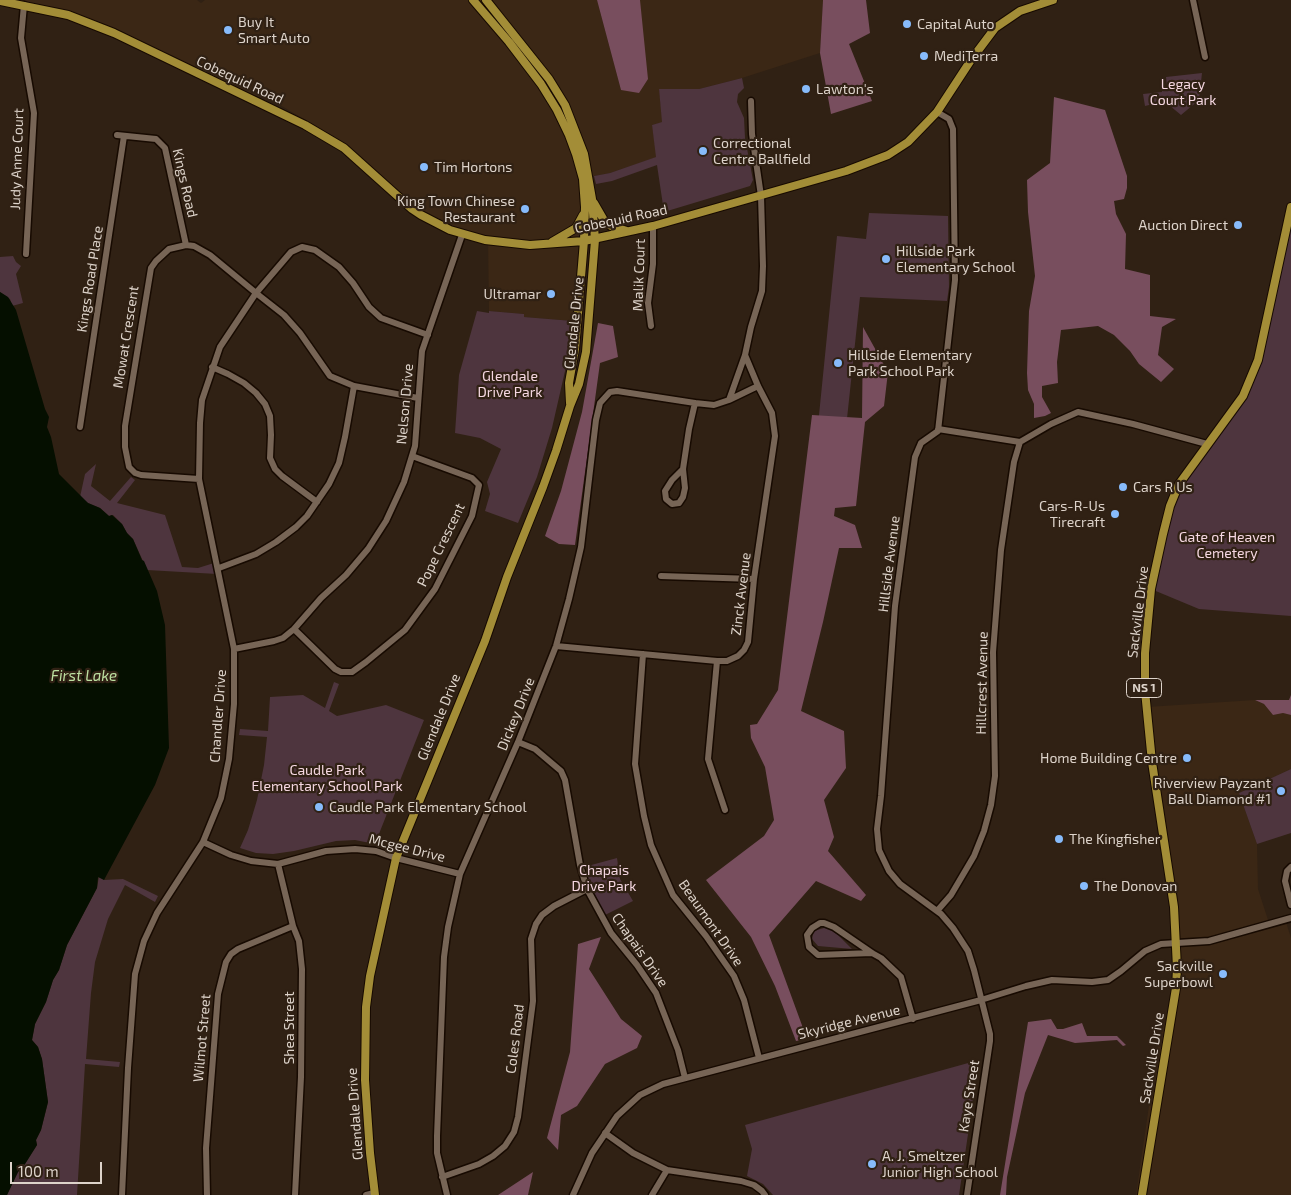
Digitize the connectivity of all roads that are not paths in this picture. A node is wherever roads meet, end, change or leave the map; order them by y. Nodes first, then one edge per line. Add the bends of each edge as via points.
1 (473, 0) edge
2 (486, 0) edge
3 (1053, 0) edge
4 (1193, 0) edge
5 (0, 1) edge
6 (24, 5) junction
7 (1205, 57) dead end
8 (750, 101) dead end
9 (937, 112) junction
10 (116, 135) dead end
11 (124, 136) junction
12 (761, 196) junction
13 (592, 199) junction
14 (585, 207) junction
15 (1291, 207) edge
16 (652, 226) junction
17 (628, 231) junction
18 (462, 235) junction
19 (595, 240) junction
20 (584, 241) junction
21 (550, 244) junction
22 (186, 245) junction
23 (26, 254) dead end
24 (256, 293) junction
25 (651, 326) dead end
26 (428, 335) junction
27 (745, 355) junction
28 (212, 367) junction
29 (354, 386) junction
30 (758, 386) junction
31 (418, 398) junction
32 (729, 400) junction
33 (695, 403) junction
34 (570, 406) junction
35 (80, 427) dead end
36 (938, 429) junction
37 (1020, 442) junction
38 (1208, 444) junction
39 (412, 456) junction
40 (683, 469) junction
41 (198, 479) junction
42 (317, 502) junction
43 (218, 568) junction
44 (661, 576) dead end
45 (754, 578) junction
46 (294, 629) junction
47 (556, 646) junction
48 (234, 648) junction
49 (643, 654) junction
50 (717, 661) junction
51 (518, 742) junction
52 (725, 810) dead end
53 (203, 842) junction
54 (396, 858) junction
55 (278, 864) junction
56 (1291, 867) edge
57 (460, 874) junction
58 (587, 889) junction
59 (1291, 905) edge
60 (937, 912) junction
61 (1291, 918) edge
62 (293, 926) junction
63 (1176, 942) junction
64 (872, 953) junction
65 (981, 1000) junction
66 (913, 1019) junction
67 (759, 1058) junction
68 (685, 1078) junction
69 (605, 1133) junction
70 (667, 1170) junction
71 (442, 1177) junction
72 (372, 1194) edge
73 (122, 1195) edge
74 (207, 1195) edge
75 (295, 1195) edge
76 (447, 1195) edge
77 (573, 1195) edge
78 (652, 1195) edge
79 (765, 1195) edge
80 (967, 1195) edge
81 (1142, 1195) edge

1 - 14 main road, Glendale Drive via 510,42 557,110 576,154 583,179
2 - 13 main road via 549,79 565,105 584,154
3 - 9 main road, Cobequid Road via 1020,11 995,28
4 - 7 street
5 - 6 main road, Cobequid Road
6 - 18 main road, Cobequid Road via 68,15 114,33 305,124 344,148 421,215
6 - 23 street, Judy Anne Court via 21,38 34,113
8 - 12 street
9 - 12 main road, Cobequid Road via 908,142 888,155
9 - 36 street via 949,119 953,129 955,234 955,280
10 - 11 street, Kings Road
11 - 22 street, Kings Road via 156,139 165,148
11 - 35 street, Kings Road Place
12 - 16 main road, Cobequid Road
12 - 27 street via 762,291
13 - 17 main road via 605,222
13 - 19 main road, Glendale Drive
14 - 20 main road, Glendale Drive
14 - 21 main road via 576,228
15 - 38 main road, Sackville Drive / NS 1 via 1258,360 1242,396
16 - 17 main road, Cobequid Road
16 - 25 street, Malik Court via 653,264 648,304
17 - 19 main road, Cobequid Road
18 - 21 main road, Cobequid Road via 517,244
18 - 26 street, Nelson Drive
19 - 20 main road, Cobequid Road
19 - 34 main road, Glendale Drive via 586,352
20 - 21 main road, Cobequid Road
20 - 34 main road, Glendale Drive via 569,383
22 - 24 street via 210,255
22 - 41 street, Mowat Crescent via 169,249 151,268 125,426 125,447 129,467 135,473
24 - 26 street, Chandler Drive via 291,252 302,247 315,250 339,267 380,318
24 - 28 street, Chandler Drive via 220,347
24 - 29 street via 284,315 330,376
26 - 31 street, Nelson Drive via 422,351
27 - 30 street, Zinck Avenue
27 - 32 street
28 - 41 street, Chandler Drive via 202,400
28 - 42 street via 256,393 265,404 270,416 270,458 275,469
29 - 31 street
29 - 42 street via 339,464
30 - 32 street, Dickey Drive
30 - 45 street, Zinck Avenue via 772,413 775,436
31 - 39 street, Nelson Drive
32 - 33 street, Dickey Drive via 714,405
33 - 40 street
33 - 47 street, Dickey Drive via 617,391 610,392 600,402 581,547
34 - 54 main road, Glendale Drive via 484,641
36 - 37 street
36 - 60 street, Hillside Avenue via 921,443 915,457 895,606 877,829 880,850 889,871 900,884
37 - 38 street via 1078,412
37 - 60 street, Hillcrest Avenue via 1001,550 993,652 995,776 991,805 974,856
38 - 63 main road, Sackville Drive / NS 1 via 1179,484 1170,506 1151,589 1145,653 1148,730 1173,899
39 - 46 street, Nelson Drive via 386,521 368,550
39 - 46 street, Pope Crescent via 472,478 479,485 472,516 435,589 405,630 352,672 335,669
40 - 40 street via 664,491 672,504 679,503 683,497
41 - 43 street, Chandler Drive
42 - 43 street via 296,528 276,542 256,554
43 - 48 street, Chandler Drive
44 - 45 street
45 - 50 street, Zinck Avenue via 748,642 738,656
46 - 48 street, Nelson Drive via 274,641
47 - 49 street, Zinck Avenue
47 - 51 street, Dickey Drive
48 - 53 street, Chandler Drive via 234,704 229,759 221,798
49 - 50 street, Zinck Avenue
49 - 67 street, Beaumont Drive via 635,764 651,845 673,895 734,976 744,1000
50 - 52 street via 708,759
51 - 57 street, Dickey Drive
51 - 58 street, Chapais Drive via 535,750 561,771
53 - 55 street, Mcgee Drive via 251,861
53 - 73 street, Chandler Drive via 157,913 144,941 135,974
54 - 55 street, Mcgee Drive via 376,850 355,849 326,851
54 - 57 street, Mcgee Drive
54 - 72 main road, Glendale Drive via 366,1007 365,1080
55 - 62 street, Shea Street
56 - 59 street via 1285,881
57 - 71 street, Dickey Drive via 444,957 437,1136
58 - 68 street, Chapais Drive via 611,933 656,993
58 - 71 street, Coles Road via 542,914 531,938 533,1002 514,1132 493,1156
60 - 65 street, Hillside Avenue via 953,928 968,952
61 - 63 street, Skyridge Avenue via 1209,941
62 - 74 street, Wilmot Street via 238,949 226,962 218,994 206,1148
62 - 75 street, Shea Street via 299,941 302,969
63 - 65 street, Skyridge Avenue via 1153,946 1108,980 1052,980
63 - 81 main road, Sackville Drive / NS 1 via 1176,988
64 - 64 street via 818,955 809,947 807,935 812,928 824,923
64 - 66 street via 901,978
65 - 66 street, Skyridge Avenue
65 - 80 street, Kaye Street via 990,1041
66 - 67 street, Skyridge Avenue
67 - 68 street, Skyridge Avenue
68 - 69 street, Skyridge Avenue via 640,1094
69 - 70 street via 633,1153
69 - 77 street, Skyridge Avenue
70 - 78 street
70 - 79 street via 741,1181 754,1185
71 - 76 street, Dickey Drive

